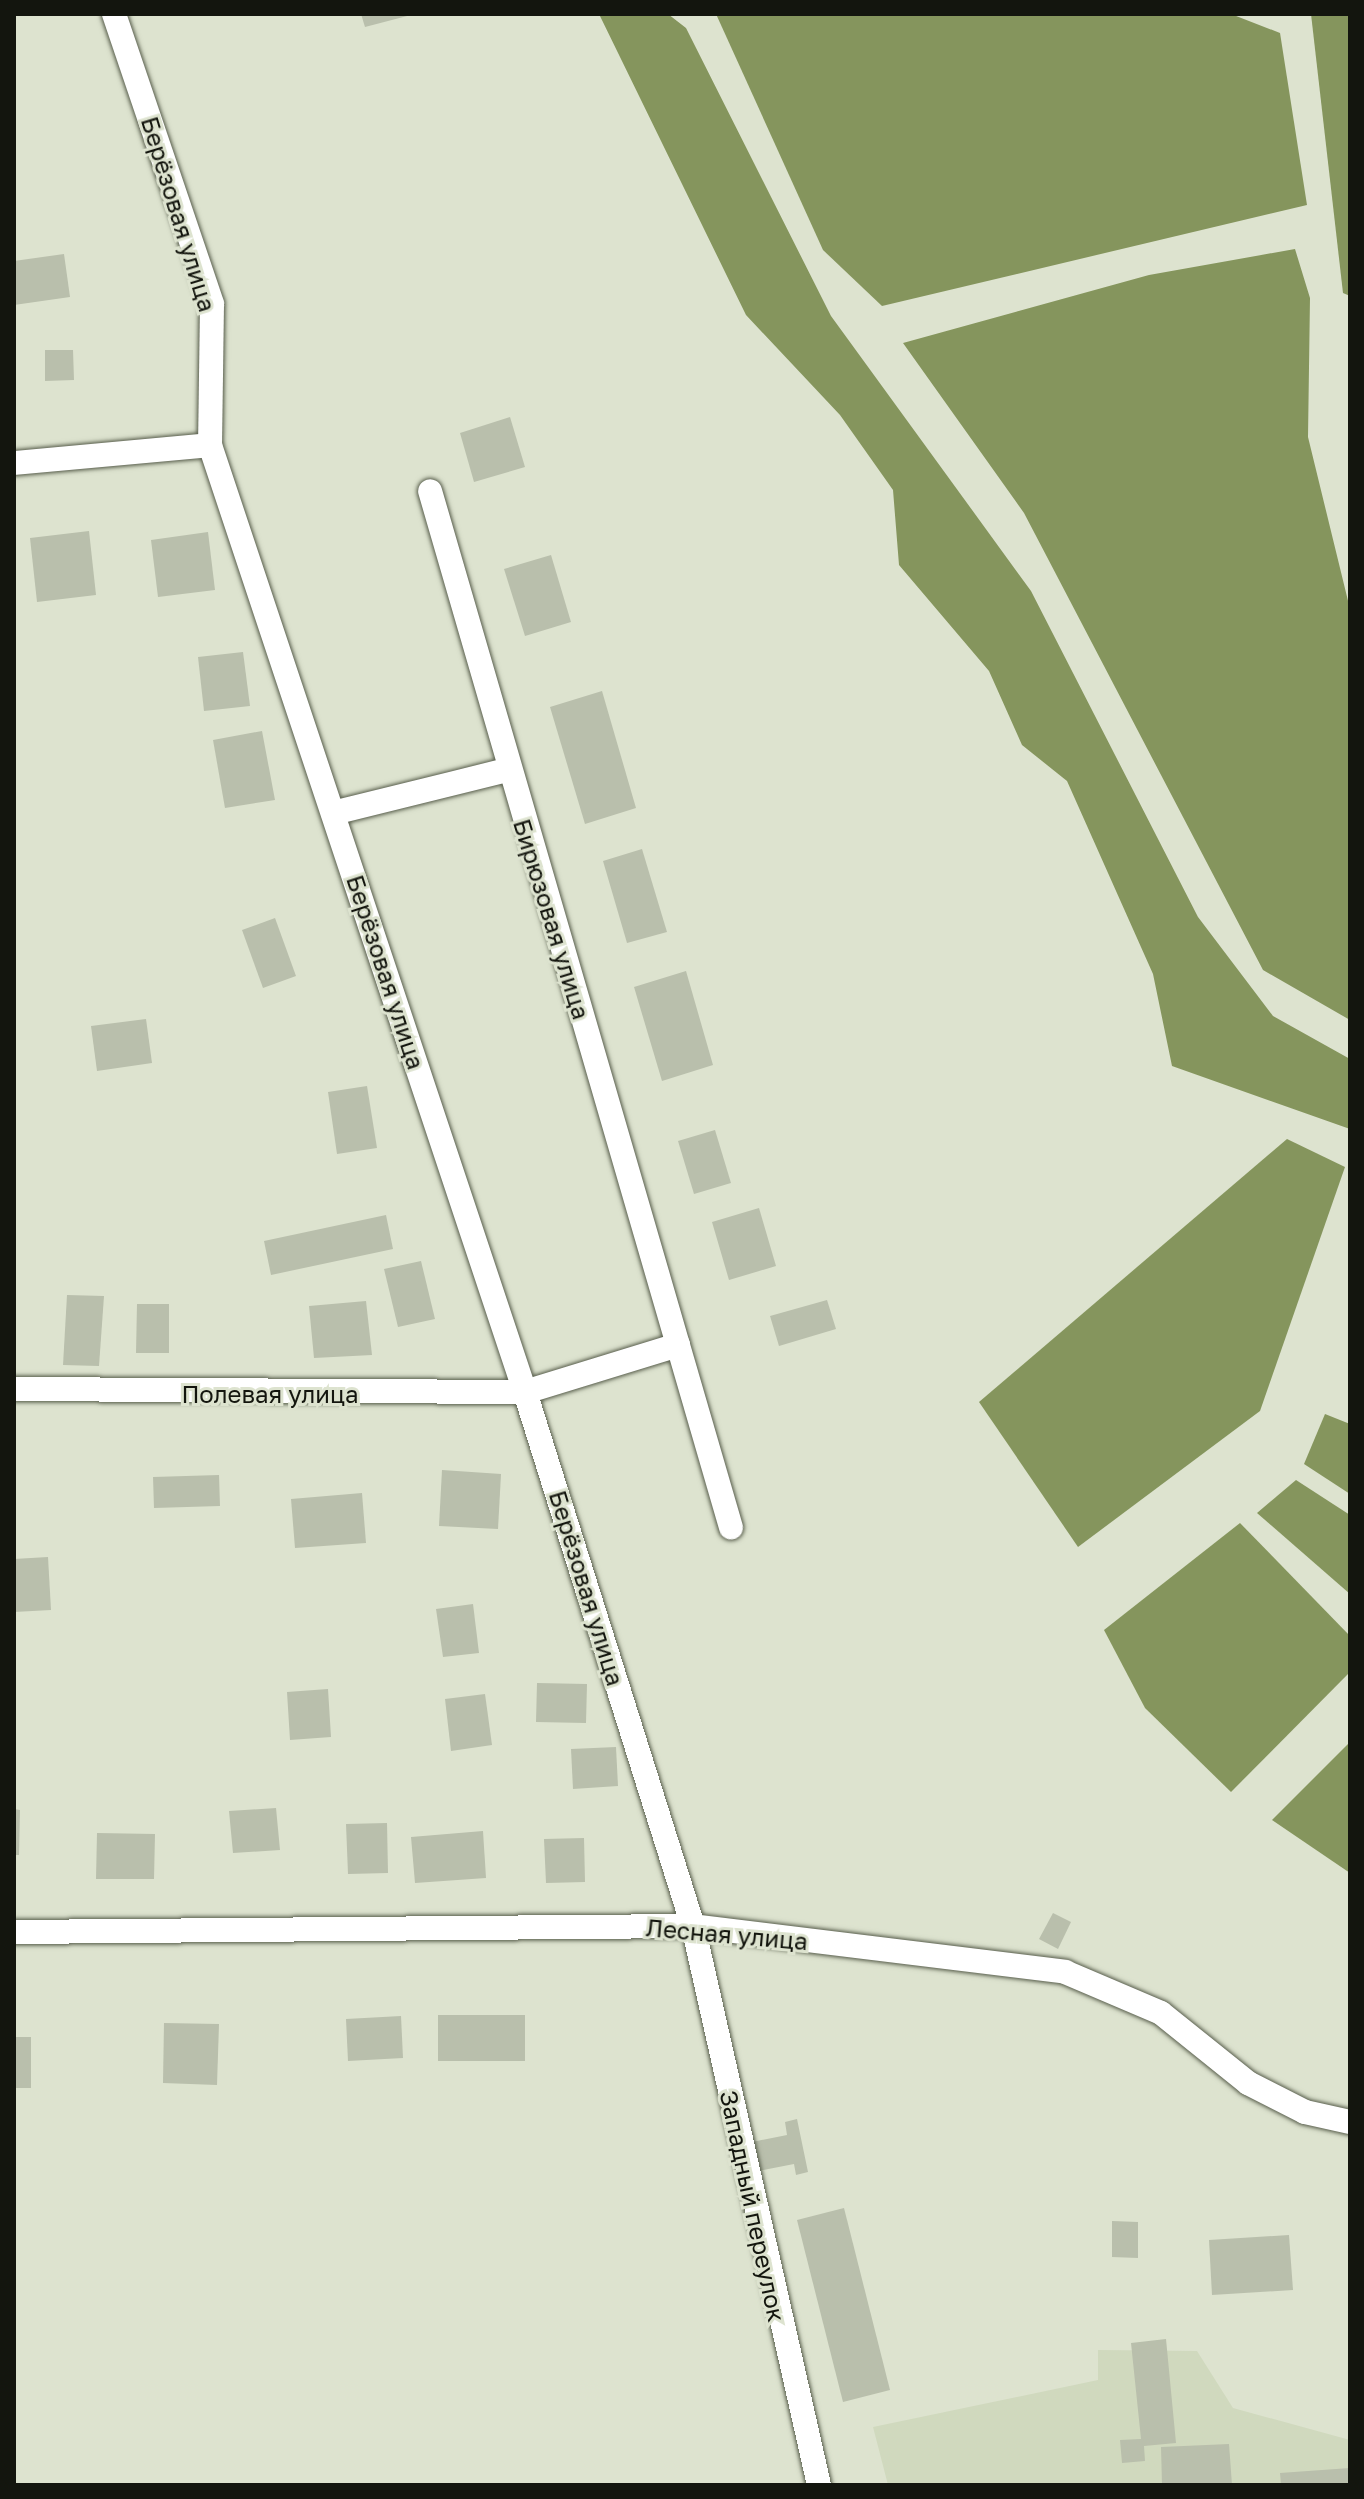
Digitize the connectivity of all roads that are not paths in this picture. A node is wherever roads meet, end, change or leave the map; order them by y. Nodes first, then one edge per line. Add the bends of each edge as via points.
1 (114, 14) edge
2 (210, 445) junction
3 (14, 463) edge
4 (430, 491) dead end
5 (507, 770) junction
6 (333, 813) junction
7 (678, 1345) junction
8 (14, 1389) edge
9 (525, 1392) junction
10 (731, 1527) dead end
11 (693, 1926) junction
12 (14, 1932) edge
13 (1350, 2122) edge
14 (819, 2485) edge

1 - 2 street, Берёзовая улица via 212,304
2 - 3 street
2 - 6 street, Берёзовая улица
4 - 5 street, Бирюзовая улица
5 - 6 street
5 - 7 street, Бирюзовая улица
6 - 9 street, Берёзовая улица
7 - 9 street
7 - 10 street, Бирюзовая улица
8 - 9 street, Полевая улица via 134,1395
9 - 11 street, Берёзовая улица
11 - 12 street, Лесная улица
11 - 13 street, Лесная улица via 1065,1972 1161,2013 1248,2083 1305,2112
11 - 14 street, Западный переулок

